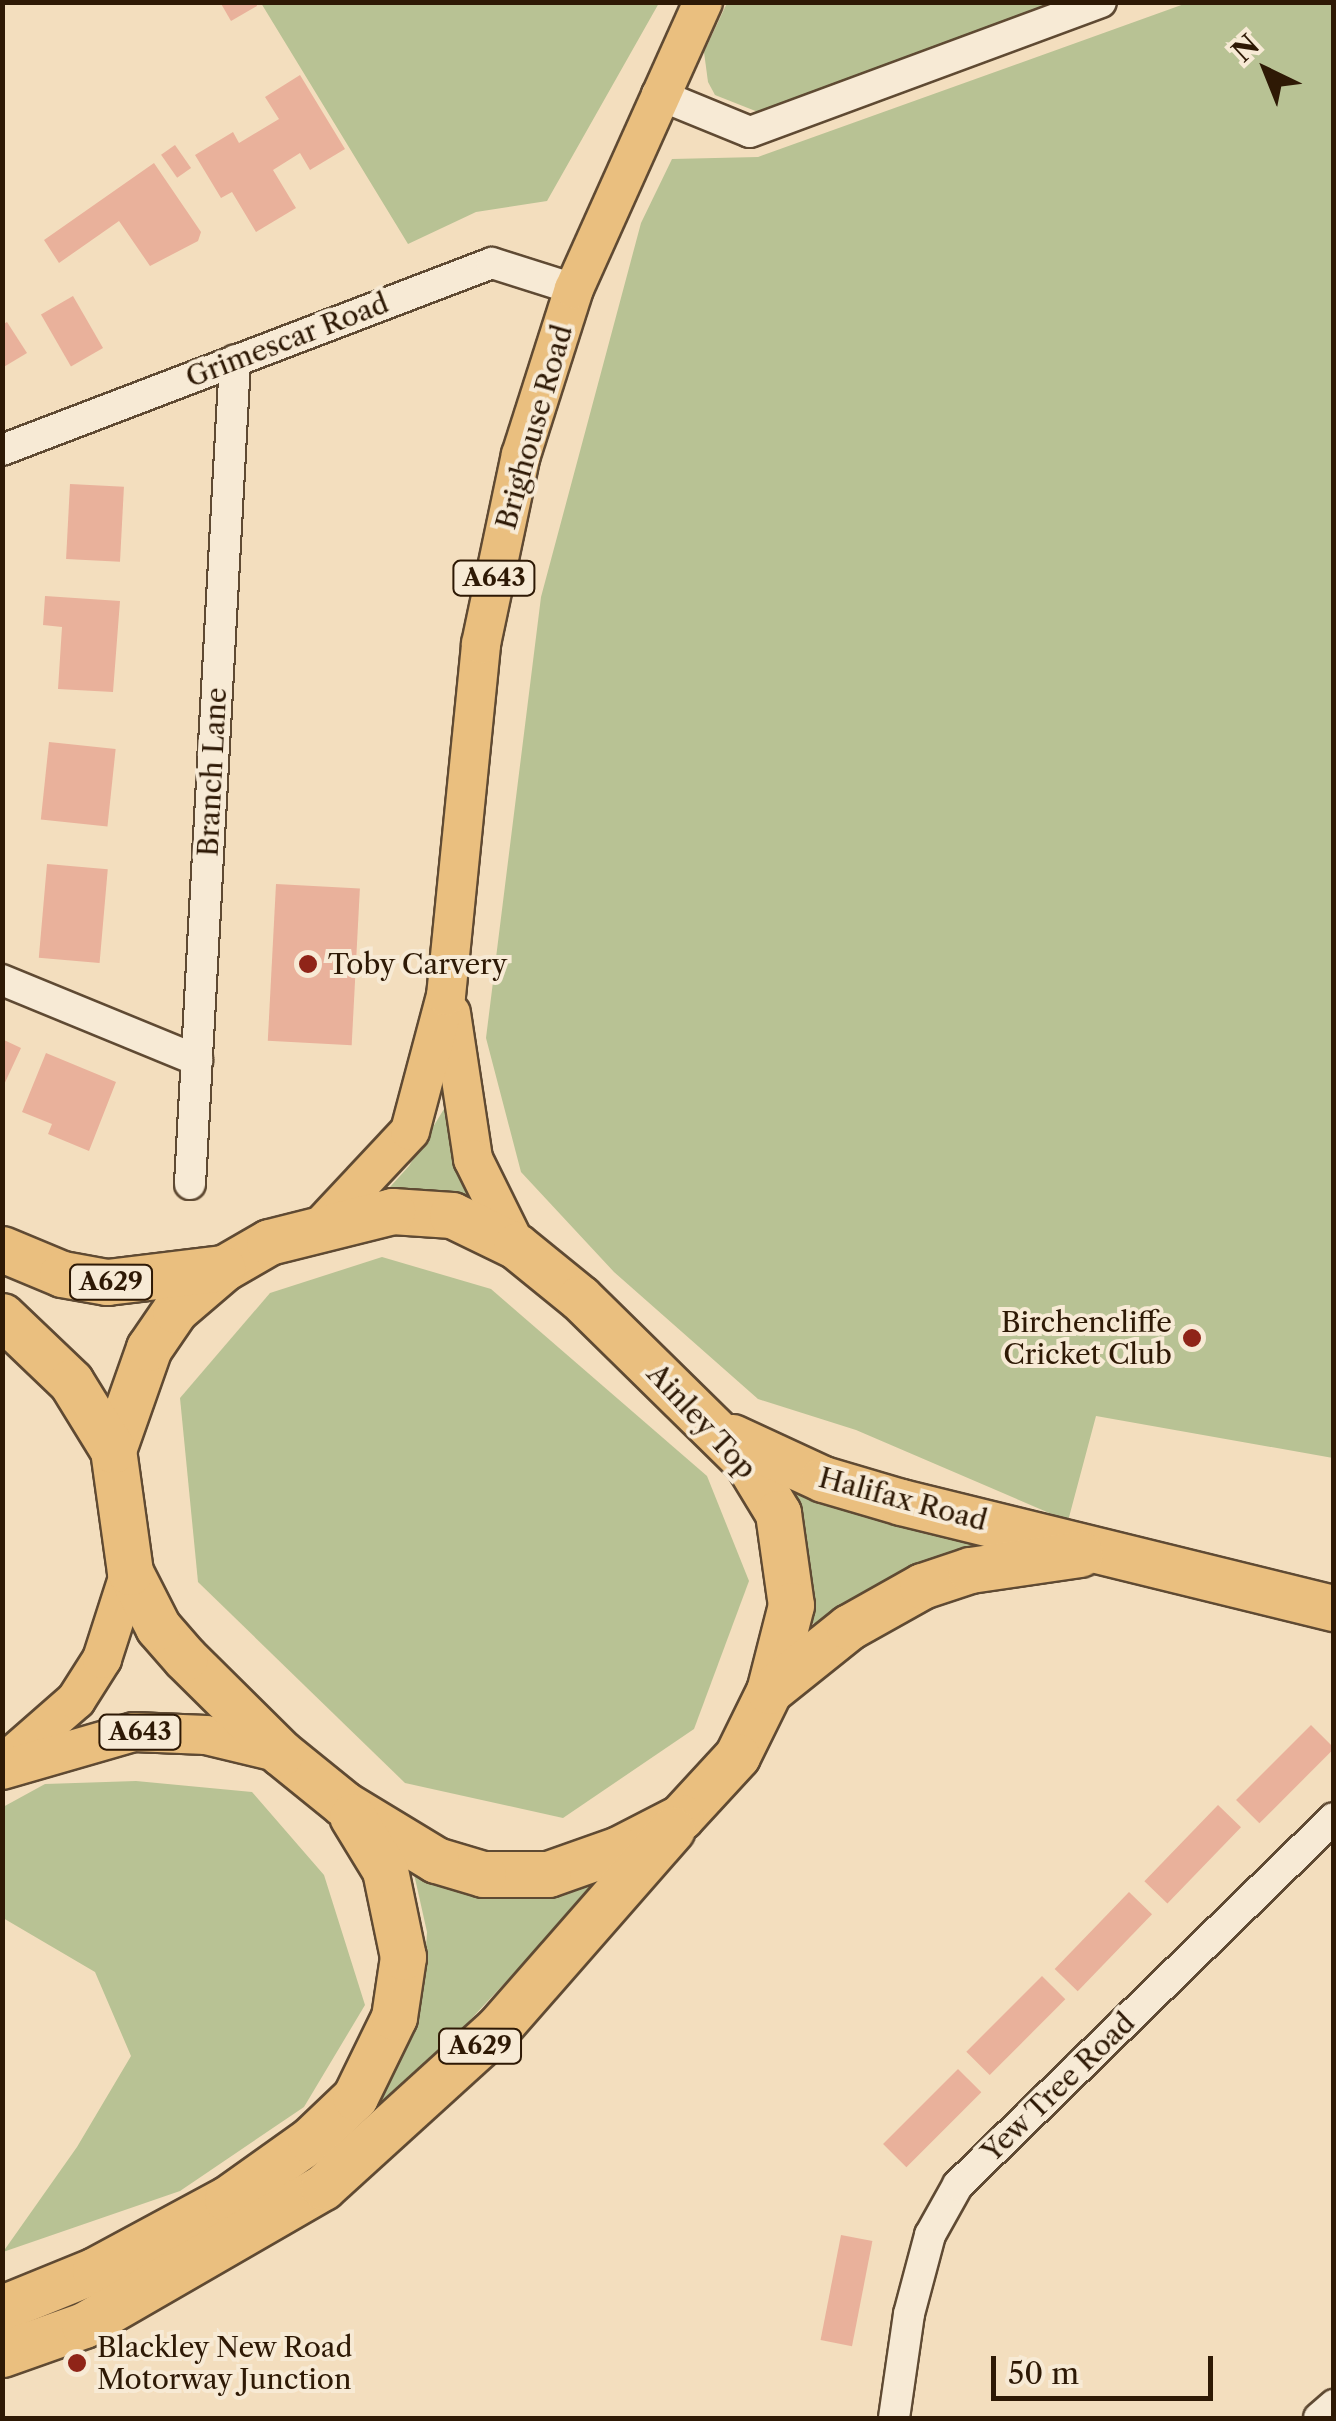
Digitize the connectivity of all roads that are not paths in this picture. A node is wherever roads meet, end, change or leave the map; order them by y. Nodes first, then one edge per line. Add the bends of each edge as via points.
1 (703, 2) edge
2 (1100, 2) edge
3 (657, 94) junction
4 (574, 289) junction
5 (235, 360) junction
6 (2, 450) edge
7 (2, 980) edge
8 (446, 996) junction
9 (197, 1060) junction
10 (190, 1184) dead end
11 (322, 1224) junction
12 (516, 1246) junction
13 (2, 1250) edge
14 (224, 1268) junction
15 (2, 1316) edge
16 (709, 1423) junction
17 (113, 1450) junction
18 (1107, 1550) junction
19 (130, 1572) junction
20 (1334, 1608) edge
21 (769, 1691) junction
22 (281, 1753) junction
23 (2, 1767) edge
24 (344, 1804) junction
25 (682, 1817) junction
26 (1334, 1818) edge
27 (2, 2308) edge
28 (2, 2354) edge
29 (1334, 2405) edge
30 (894, 2418) edge
31 (1319, 2418) edge

1 - 3 main road, Brighouse Road / A643
2 - 3 street via 750,132
3 - 4 main road, Brighouse Road / A643
4 - 5 street, Grimescar Road via 492,262
4 - 8 main road, Brighouse Road / A643 via 521,455 481,644
5 - 6 street, Grimescar Road
5 - 9 street, Branch Lane
7 - 9 street
8 - 11 main road, A643 via 410,1131
8 - 12 main road, A643 via 473,1158
9 - 10 street, Branch Lane
11 - 12 highway, Ainley Top / A629 via 392,1211 452,1215
11 - 14 highway, Ainley Top / A629 via 269,1242
12 - 16 highway, Ainley Top / A629
13 - 14 highway, A629 via 62,1274 106,1282
14 - 17 highway, Ainley Top / A629 via 175,1310 149,1348
15 - 17 highway, A629 via 70,1382
16 - 18 highway, Halifax Road / A629 via 823,1479
16 - 21 highway, Ainley Top / A629 via 747,1462 778,1513 791,1605
17 - 19 highway, Ainley Top / A629
18 - 20 highway, Halifax Road / A629
18 - 21 highway, Halifax Road / A629 via 970,1570 922,1586 849,1627
19 - 22 highway, Ainley Top / A629 via 158,1627
19 - 23 main road, A643 via 114,1636 76,1700
21 - 25 highway, Ainley Top / A629 via 737,1756
22 - 23 main road, A643 via 206,1735 134,1732
22 - 24 highway, Ainley Top / A629
24 - 25 highway, Ainley Top / A629 via 436,1860 483,1874 548,1874
24 - 27 highway, A629 via 385,1870 403,1957 389,2031 355,2096 310,2140 228,2199 112,2262
25 - 28 highway, A629 via 498,2028 323,2188 84,2325
26 - 30 street, Yew Tree Road via 958,2185 930,2234 909,2314
29 - 31 street

